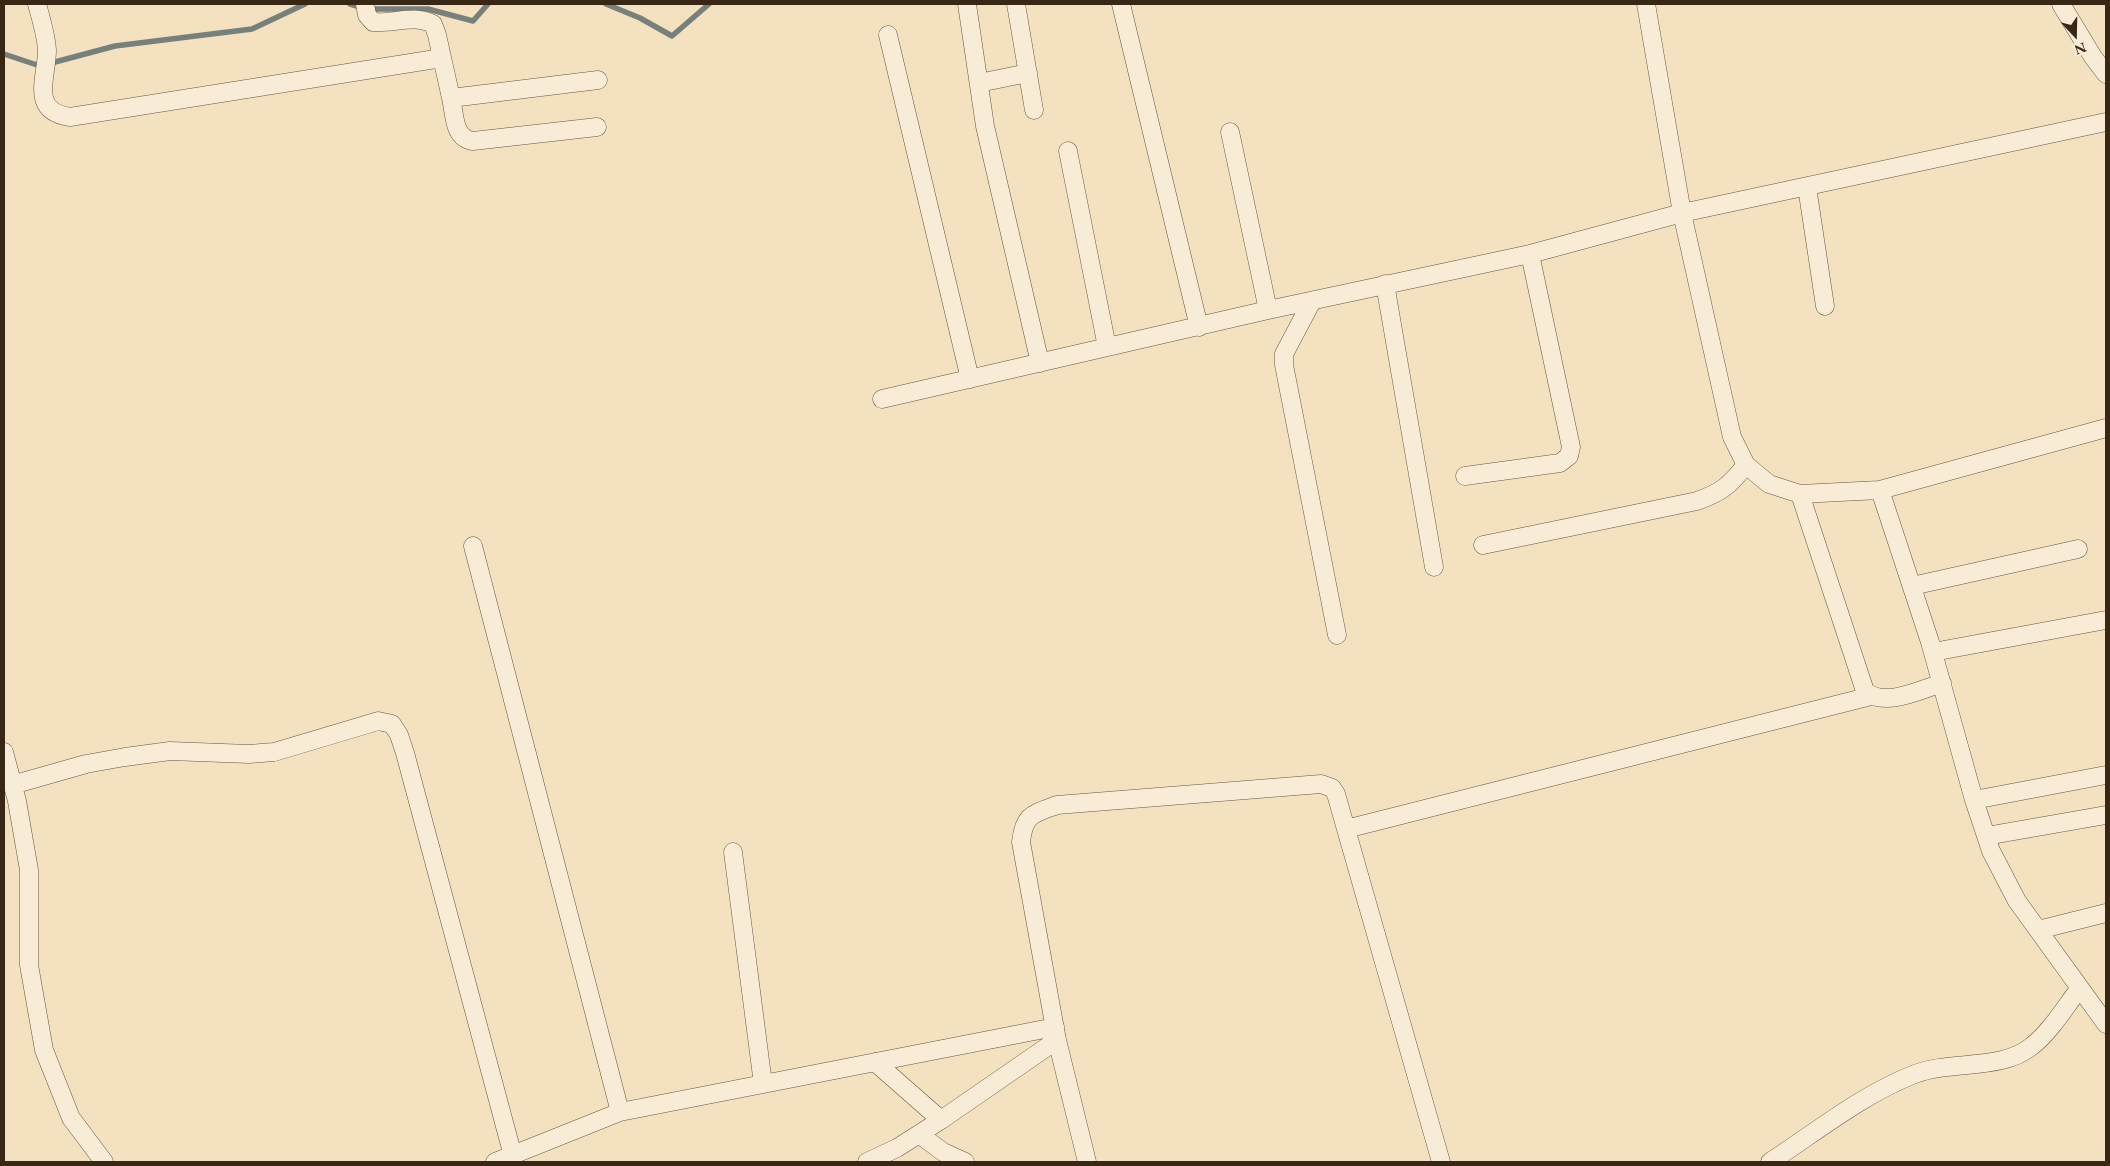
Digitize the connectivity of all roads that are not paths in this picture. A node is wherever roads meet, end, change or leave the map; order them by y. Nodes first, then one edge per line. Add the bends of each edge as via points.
1 (37, 4) edge
2 (967, 4) edge
3 (1016, 4) edge
4 (1121, 4) edge
5 (1646, 4) edge
6 (2061, 4) edge
7 (366, 9) edge
8 (888, 35) dead end
9 (442, 58) junction
10 (1028, 73) junction
11 (2106, 74) edge
12 (598, 80) dead end
13 (979, 83) junction
14 (451, 98) junction
15 (1034, 110) dead end
16 (2106, 122) edge
17 (597, 127) dead end
18 (1230, 132) dead end
19 (1068, 151) dead end
20 (1807, 187) junction
21 (1682, 213) junction
22 (1530, 254) junction
23 (1385, 284) junction
24 (1312, 301) junction
25 (1825, 306) dead end
26 (1268, 310) junction
27 (1199, 327) junction
28 (1107, 348) junction
29 (1040, 363) junction
30 (970, 379) junction
31 (882, 399) dead end
32 (2106, 428) edge
33 (1746, 465) junction
34 (1465, 476) dead end
35 (1880, 490) junction
36 (1800, 494) junction
37 (1483, 545) dead end
38 (472, 546) dead end
39 (2078, 549) dead end
40 (1434, 567) dead end
41 (1912, 586) junction
42 (2106, 620) edge
43 (1337, 636) dead end
44 (1933, 652) junction
45 (1942, 683) junction
46 (1871, 696) junction
47 (4, 752) edge
48 (2106, 775) edge
49 (12, 785) junction
50 (1974, 800) junction
51 (2106, 814) edge
52 (11, 816) edge
53 (1346, 829) junction
54 (1986, 836) junction
55 (733, 852) dead end
56 (2106, 913) edge
57 (2038, 930) junction
58 (2080, 988) junction
59 (2106, 1024) edge
60 (1056, 1033) junction
61 (875, 1062) junction
62 (763, 1084) junction
63 (620, 1112) junction
64 (941, 1120) junction
65 (919, 1134) junction
66 (506, 1160) edge
67 (104, 1162) edge
68 (867, 1162) edge
69 (965, 1162) edge
70 (1087, 1162) edge
71 (1441, 1162) edge
72 (1770, 1162) edge

1 - 9 street via 47,52 42,88 48,107 56,115 70,117
2 - 13 street
3 - 10 street
4 - 27 street
5 - 21 street
6 - 11 street via 2088,51
7 - 9 street via 373,22 409,18 433,24
8 - 30 street
9 - 14 street
10 - 13 street
10 - 15 street
12 - 14 street
13 - 29 street via 987,133
14 - 17 street via 459,133 464,139
16 - 20 street
18 - 26 street
19 - 28 street
20 - 21 street
20 - 25 street
21 - 22 street
21 - 33 street via 1732,438
22 - 23 street
22 - 34 street via 1571,447 1569,456 1560,463
23 - 24 street
23 - 40 street
24 - 26 street
24 - 43 street via 1284,354 1284,365
26 - 27 street
27 - 28 street
28 - 29 street
29 - 30 street
30 - 31 street
32 - 35 street
33 - 36 street via 1769,484
33 - 37 street via 1716,494 1697,501
35 - 36 street
35 - 41 street
36 - 46 street via 1865,691
38 - 63 street
39 - 41 street
41 - 44 street
42 - 44 street
44 - 45 street
45 - 46 street via 1890,699
45 - 50 street
46 - 53 street
47 - 49 street
48 - 50 street
49 - 52 street
49 - 66 street via 86,764 125,757 170,751 274,752 378,721 392,724 405,753
50 - 54 street
51 - 54 street
52 - 67 street via 29,870 29,965 44,1050 70,1118
53 - 60 street via 1336,794 1332,788 1321,784 1057,805 1034,814 1023,826 1021,842
53 - 71 street
54 - 57 street via 2017,900
55 - 62 street
56 - 57 street
57 - 58 street
58 - 59 street
58 - 72 street via 2032,1047 2006,1059 1916,1073 1868,1098
60 - 61 street
60 - 64 street
60 - 70 street
61 - 62 street
61 - 64 street
62 - 63 street
63 - 66 street
64 - 65 street
65 - 68 street
65 - 69 street via 943,1152

